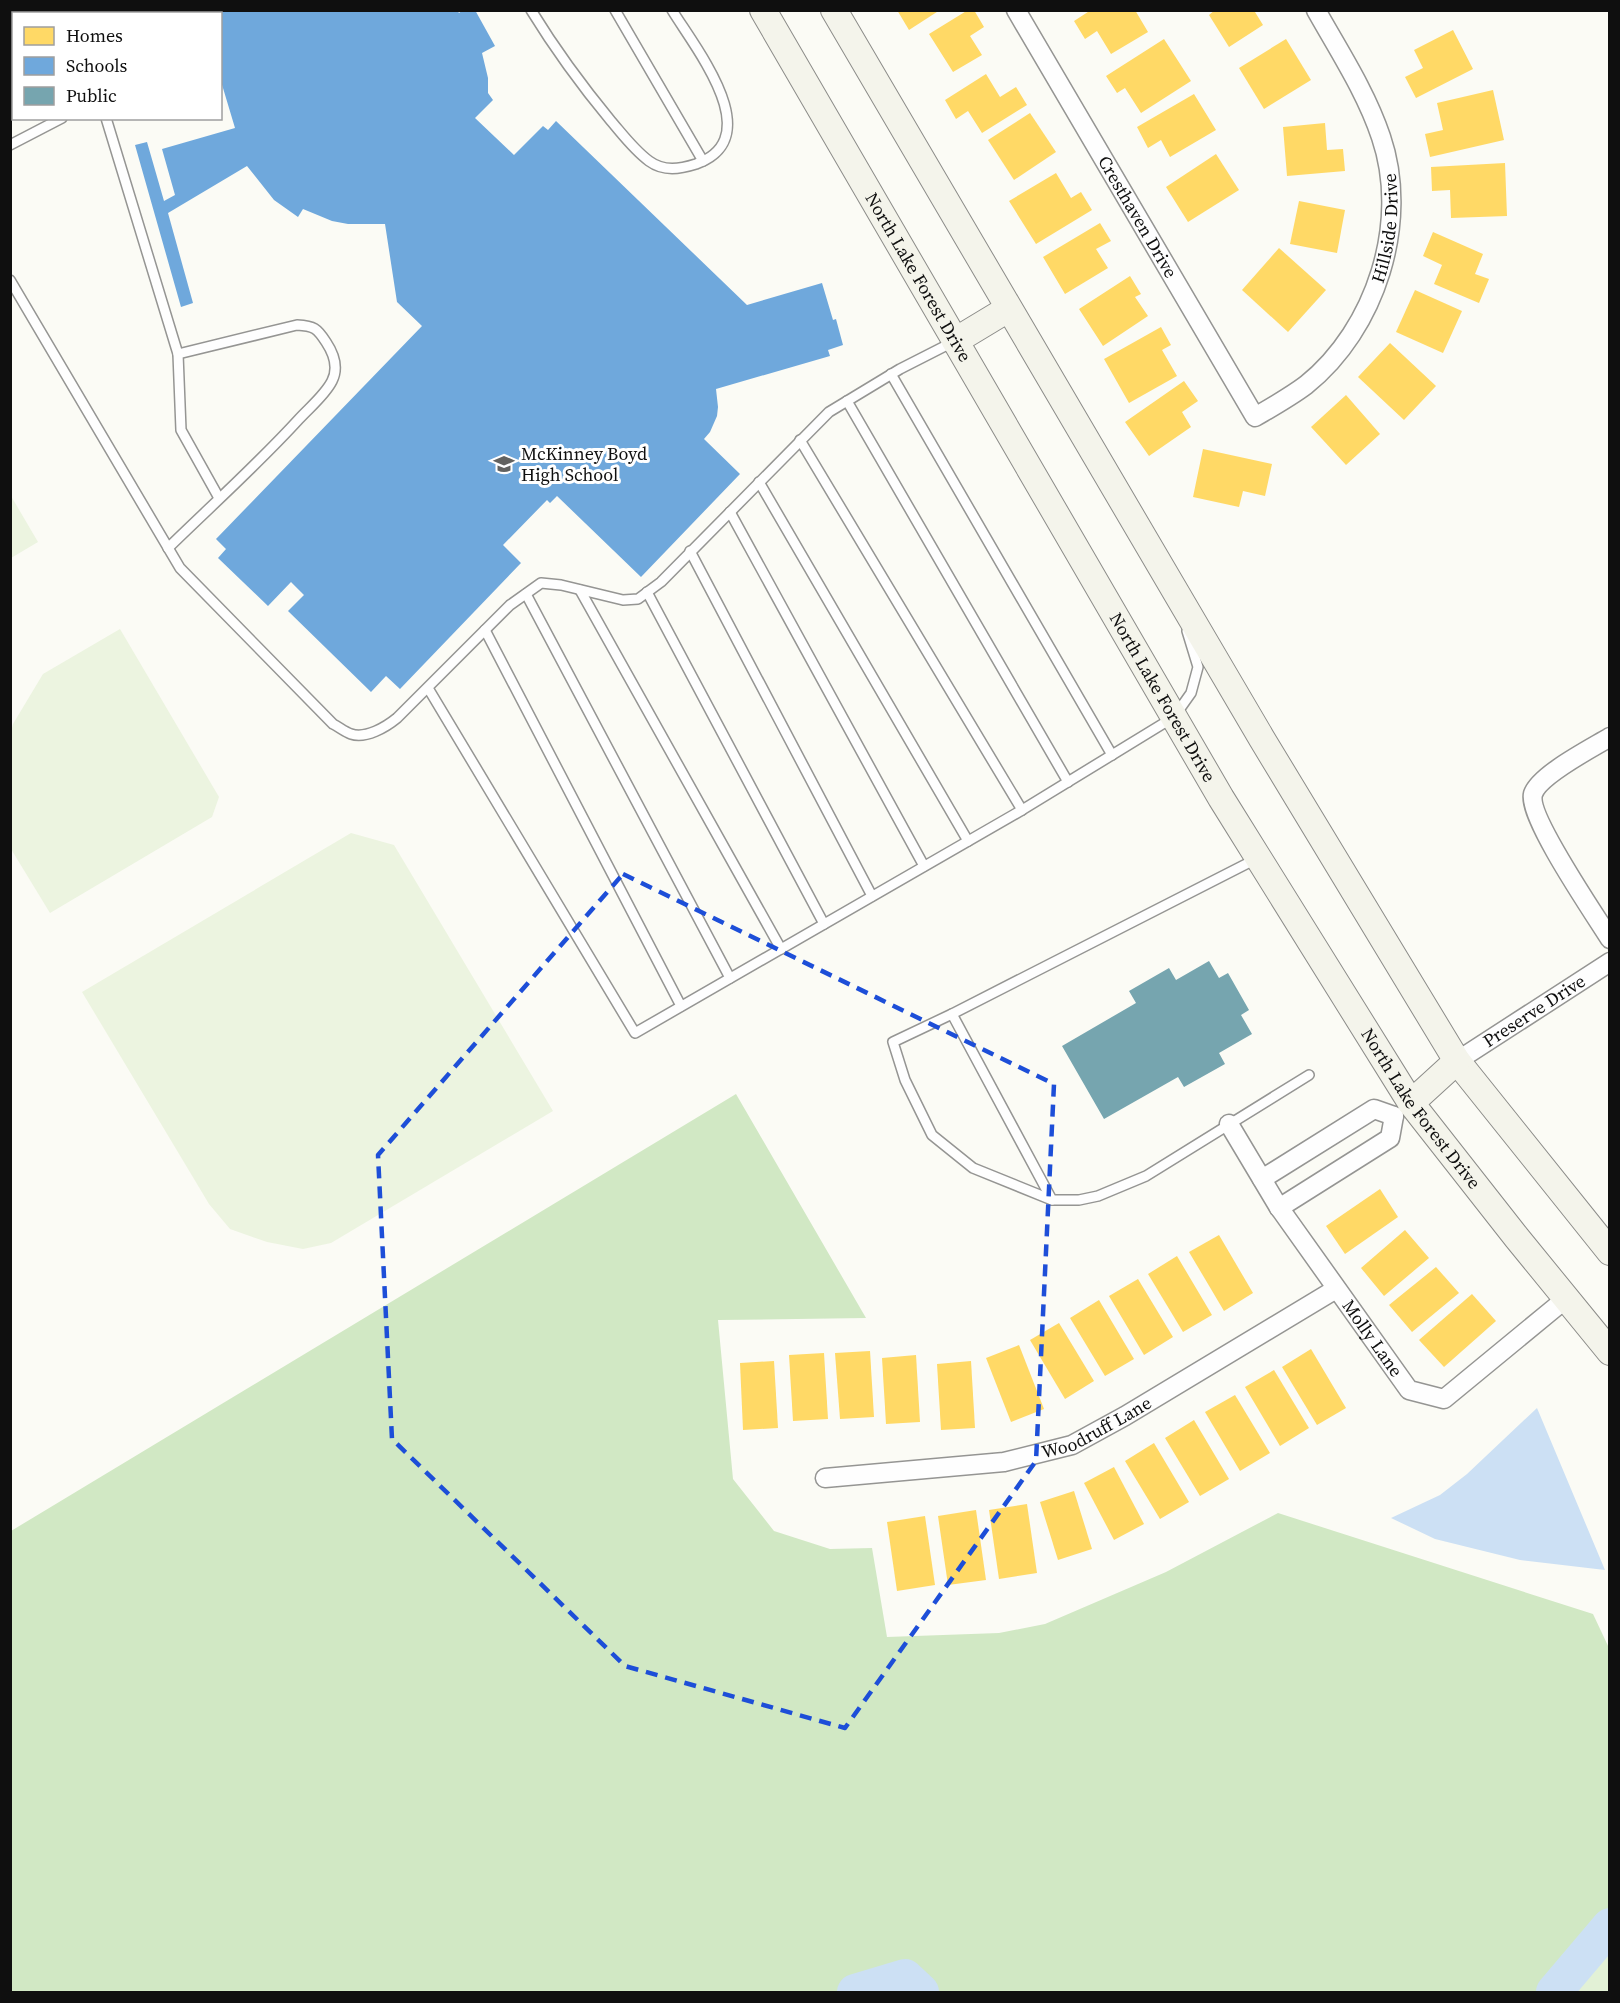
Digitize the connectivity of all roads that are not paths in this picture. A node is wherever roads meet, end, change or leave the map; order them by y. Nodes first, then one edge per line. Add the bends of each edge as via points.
1 (531, 10) edge
2 (615, 10) edge
3 (672, 10) edge
4 (763, 10) edge
5 (834, 10) edge
6 (1016, 10) edge
7 (1316, 10) edge
8 (58, 120) edge
9 (107, 120) edge
10 (10, 144) edge
11 (703, 161) junction
12 (10, 280) edge
13 (1008, 309) junction
14 (955, 341) junction
15 (178, 354) junction
16 (891, 374) junction
17 (847, 401) junction
18 (1262, 413) joint
19 (800, 440) junction
20 (759, 482) junction
21 (219, 498) junction
22 (730, 512) junction
23 (168, 548) junction
24 (690, 551) junction
25 (580, 590) junction
26 (647, 592) junction
27 (1175, 592) junction
28 (526, 594) junction
29 (485, 630) junction
30 (428, 687) junction
31 (1174, 717) junction
32 (1610, 737) edge
33 (1112, 755) junction
34 (1068, 782) junction
35 (1022, 810) junction
36 (968, 841) junction
37 (1258, 858) junction
38 (924, 866) junction
39 (872, 896) junction
40 (824, 924) junction
41 (1610, 939) edge
42 (780, 949) junction
43 (1610, 962) edge
44 (730, 978) junction
45 (681, 1006) junction
46 (952, 1014) junction
47 (1457, 1060) junction
48 (1309, 1075) dead end
49 (1402, 1109) junction
50 (1229, 1124) junction
51 (1262, 1179) junction
52 (1052, 1200) junction
53 (1279, 1208) junction
54 (1610, 1252) edge
55 (1336, 1288) junction
56 (1567, 1300) junction
57 (1610, 1352) edge
58 (825, 1478) dead end

1 - 11 lane via 552,45 601,109 650,162 671,170
2 - 11 lane
3 - 11 lane via 714,78 729,115 728,130 721,144
4 - 14 main road, North Lake Forest Drive
5 - 13 main road
6 - 18 street, Cresthaven Drive via 1255,417
7 - 18 street, Hillside Drive via 1382,138 1391,185 1390,234 1381,273 1363,317 1340,350 1306,385
8 - 10 lane
9 - 15 lane
12 - 23 lane
13 - 14 main road
13 - 27 main road
14 - 16 lane
14 - 31 main road, North Lake Forest Drive
15 - 21 lane via 181,430
15 - 21 lane via 297,325 317,330 335,358 336,370 325,391
16 - 17 lane
16 - 33 lane
17 - 19 lane via 829,412
17 - 34 lane
19 - 20 lane
19 - 35 lane
20 - 22 lane
20 - 36 lane
21 - 23 lane
22 - 24 lane
22 - 38 lane
23 - 30 lane via 180,568 333,724 353,735 387,726
24 - 26 lane
24 - 39 lane
25 - 26 lane via 623,600 638,599
25 - 28 lane via 541,583
25 - 42 lane
26 - 40 lane
27 - 31 lane via 1198,666 1191,693
27 - 47 main road
28 - 29 lane
28 - 44 lane
29 - 30 lane
29 - 45 lane
30 - 45 lane via 635,1033
31 - 33 lane
31 - 37 main road, North Lake Forest Drive
32 - 41 street via 1551,773 1533,793 1533,806 1542,828
33 - 34 lane
34 - 35 lane
35 - 36 lane
36 - 38 lane
37 - 46 lane
37 - 49 main road, North Lake Forest Drive
38 - 39 lane
39 - 40 lane
40 - 42 lane
42 - 44 lane
43 - 47 street, Preserve Drive
44 - 45 lane
46 - 52 lane
46 - 52 lane via 892,1042 905,1080 932,1134 973,1168
47 - 49 main road
47 - 54 main road
48 - 50 lane
49 - 51 street via 1374,1109
49 - 53 street via 1390,1138
49 - 56 main road, North Lake Forest Drive
50 - 51 street, Molly Lane
50 - 52 lane via 1146,1176 1098,1196
51 - 53 street, Molly Lane
53 - 55 street, Molly Lane
55 - 56 street, Molly Lane via 1409,1390 1444,1399
55 - 58 street, Woodruff Lane via 1072,1445 1004,1462
56 - 57 main road, North Lake Forest Drive

